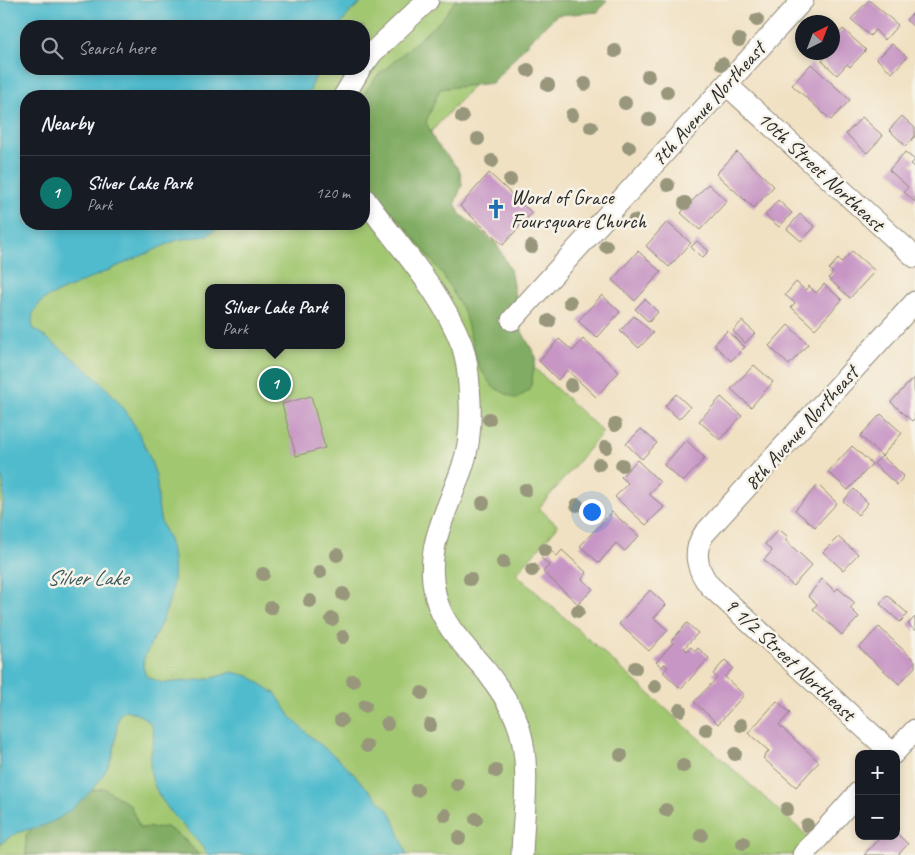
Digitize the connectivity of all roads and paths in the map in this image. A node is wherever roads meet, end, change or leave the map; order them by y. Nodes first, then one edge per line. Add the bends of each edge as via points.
1 (428, 0) edge
2 (802, 0) edge
3 (370, 56) edge
4 (356, 75) edge
5 (727, 85) junction
6 (348, 90) edge
7 (370, 206) edge
8 (915, 257) edge
9 (915, 302) edge
10 (512, 320) dead end
11 (696, 559) joint
12 (915, 730) edge
13 (889, 750) edge
14 (897, 750) edge
15 (856, 795) edge
16 (522, 855) edge
17 (803, 855) edge

1 - 3 street
2 - 5 street, 7th Avenue Northeast
4 - 6 street
5 - 8 street, 10th Street Northeast
5 - 10 street, 7th Avenue Northeast
7 - 16 street via 436,296 462,346 467,367 471,420 468,446 434,540 433,581 443,617 500,691 520,732 525,782
9 - 11 street, 8th Avenue Northeast via 704,534 698,544
11 - 13 street, 9 1/2 Street Northeast via 710,586
12 - 14 street
15 - 17 street

